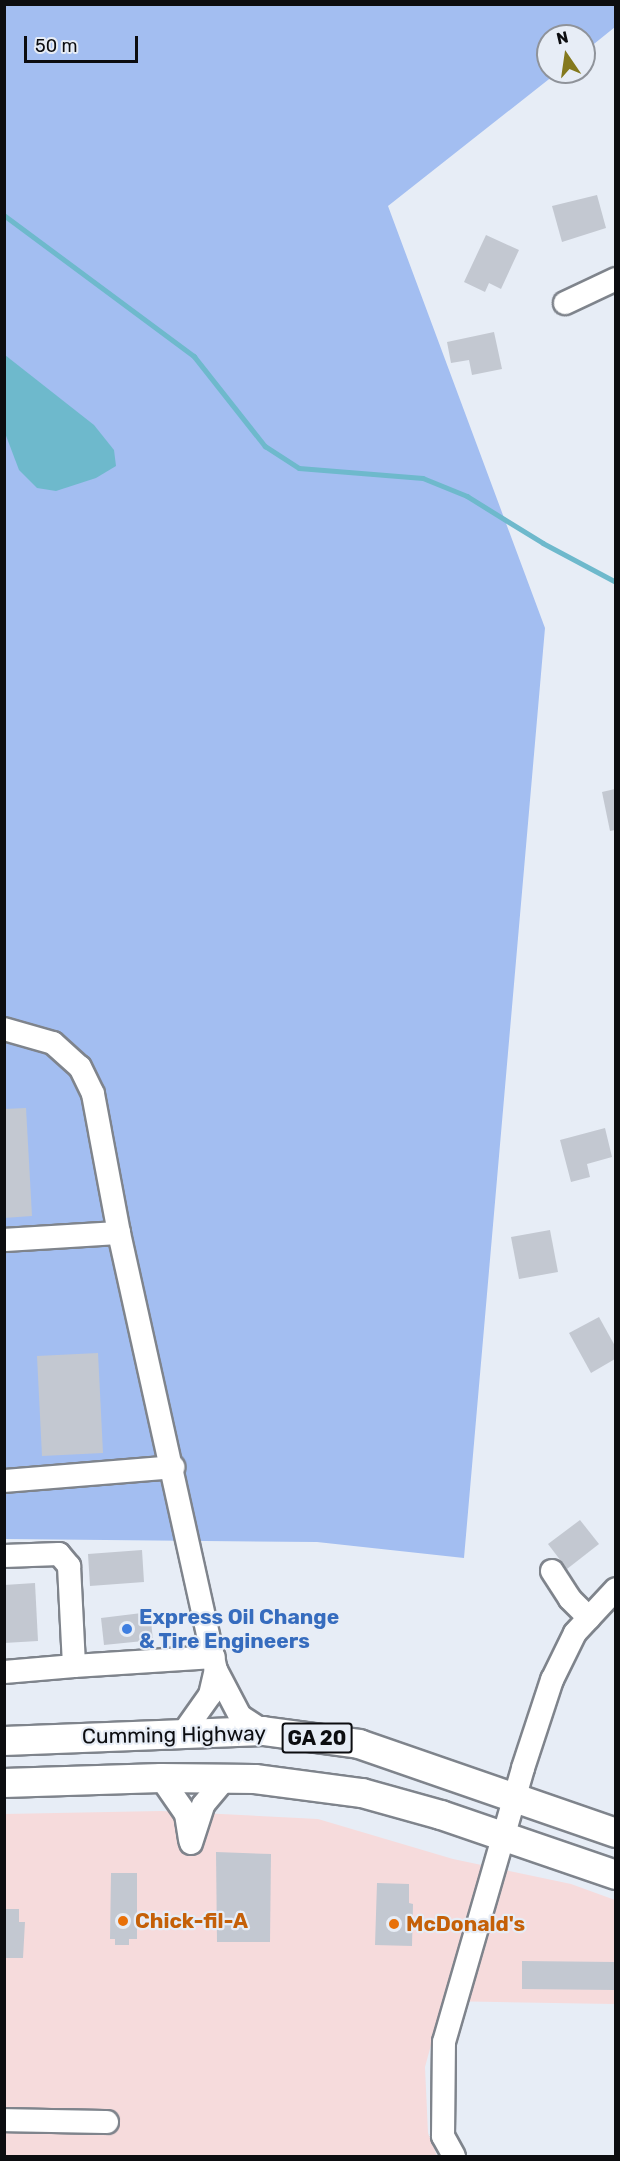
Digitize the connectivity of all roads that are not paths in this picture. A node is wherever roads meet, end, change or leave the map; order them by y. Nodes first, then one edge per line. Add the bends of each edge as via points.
1 (615, 279) edge
2 (565, 303) dead end
3 (4, 1029) edge
4 (119, 1233) junction
5 (4, 1240) edge
6 (173, 1467) junction
7 (4, 1481) edge
8 (4, 1556) edge
9 (552, 1571) dead end
10 (615, 1589) edge
11 (589, 1618) junction
12 (215, 1663) junction
13 (74, 1666) junction
14 (4, 1672) edge
15 (263, 1731) junction
16 (183, 1733) junction
17 (4, 1741) edge
18 (161, 1778) junction
19 (225, 1779) junction
20 (4, 1783) edge
21 (516, 1796) junction
22 (615, 1833) edge
23 (504, 1837) junction
24 (615, 1875) edge
25 (4, 2120) edge
26 (107, 2122) dead end
27 (454, 2157) edge

1 - 2 street
3 - 4 street via 54,1043 80,1067 93,1094
4 - 5 street
4 - 6 street
6 - 7 street
6 - 12 street
8 - 13 street via 59,1554 69,1566
9 - 11 street via 559,1586
10 - 11 street
11 - 21 street via 576,1633 552,1680
12 - 13 street
12 - 15 street via 240,1716
12 - 16 street via 210,1695
13 - 14 street
15 - 16 main road, Cumming Highway / GA 20
15 - 21 main road, Cumming Highway / GA 20 via 360,1744
16 - 17 main road, Cumming Highway / GA 20
18 - 19 main road, Cumming Highway / GA 20
18 - 19 street via 186,1814 191,1843 203,1805
18 - 20 main road, Cumming Highway / GA 20
19 - 23 main road, Cumming Highway / GA 20 via 255,1779 362,1793
21 - 22 main road, Cumming Highway / GA 20
21 - 23 street
23 - 24 main road, Cumming Highway / GA 20
23 - 27 street via 444,2042 443,2136
25 - 26 street

